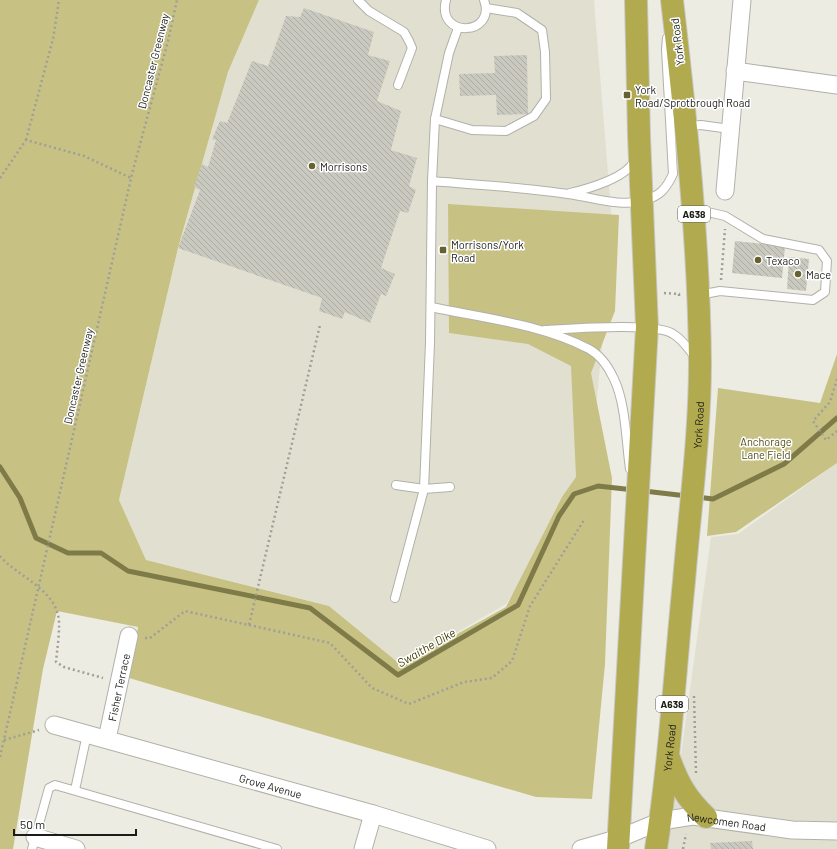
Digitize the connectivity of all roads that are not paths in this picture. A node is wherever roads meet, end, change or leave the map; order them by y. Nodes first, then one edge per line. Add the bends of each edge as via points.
1 (358, 0) edge
2 (446, 0) edge
3 (636, 0) edge
4 (672, 0) edge
5 (742, 0) edge
6 (485, 4) edge
7 (458, 28) junction
8 (736, 71) junction
9 (398, 85) dead end
10 (837, 85) edge
11 (435, 119) junction
12 (687, 126) junction
13 (730, 129) junction
14 (639, 136) junction
15 (432, 181) junction
16 (725, 191) dead end
17 (568, 194) junction
18 (642, 201) junction
19 (694, 209) junction
20 (698, 295) junction
21 (431, 307) junction
22 (647, 327) junction
23 (540, 330) junction
24 (700, 364) junction
25 (396, 485) dead end
26 (450, 487) dead end
27 (424, 489) junction
28 (637, 518) junction
29 (395, 598) dead end
30 (129, 636) road end
31 (54, 725) road end
32 (87, 734) junction
33 (107, 740) junction
34 (668, 753) junction
35 (75, 790) junction
36 (373, 814) junction
37 (700, 816) junction
38 (661, 821) junction
39 (837, 831) edge
40 (33, 843) edge
41 (619, 843) edge
42 (76, 849) edge
43 (277, 849) edge
44 (363, 849) edge
45 (487, 849) edge
46 (581, 849) edge
47 (656, 849) edge

1 - 9 lane via 369,11 404,32 410,41 412,48
2 - 7 lane via 445,13
3 - 14 highway
4 - 12 highway, York Road / A638
4 - 18 lane via 666,50 673,174 667,187 659,194
5 - 8 street
6 - 7 lane via 485,15 477,25 471,28
6 - 11 lane via 517,13 542,30 546,99 534,116 506,131 472,130
7 - 11 lane via 449,53
8 - 10 street
8 - 13 street
11 - 15 lane
12 - 13 lane
12 - 19 highway, York Road / A638
13 - 16 street
14 - 17 lane via 634,161 625,171 600,185
14 - 18 highway
15 - 17 lane
15 - 21 lane
17 - 18 lane via 612,202
18 - 22 highway
19 - 20 highway, York Road / A638
19 - 20 lane via 725,216 763,240 819,250 827,261 825,292 813,300 720,292
20 - 24 highway, York Road / A638
21 - 23 lane
21 - 27 lane
22 - 23 lane
22 - 24 lane via 672,333 686,345
22 - 28 highway
23 - 28 lane via 590,350 604,361 615,380
24 - 34 highway, York Road / A638 via 697,430
25 - 27 lane
26 - 27 lane
27 - 29 lane
28 - 41 highway
30 - 33 street, Fisher Terrace
31 - 32 street, Grove Avenue
32 - 33 street, Grove Avenue
32 - 35 lane
33 - 36 street, Grove Avenue
34 - 37 highway via 682,790
34 - 38 highway, York Road / A638
35 - 40 lane via 55,785 49,788
35 - 43 lane
36 - 44 street
36 - 45 street, Grove Avenue
37 - 38 street, Newcomen Road
37 - 39 street, Newcomen Road via 792,830
38 - 41 street, Newcomen Road
38 - 47 highway, York Road / A638
40 - 42 street
41 - 46 street

